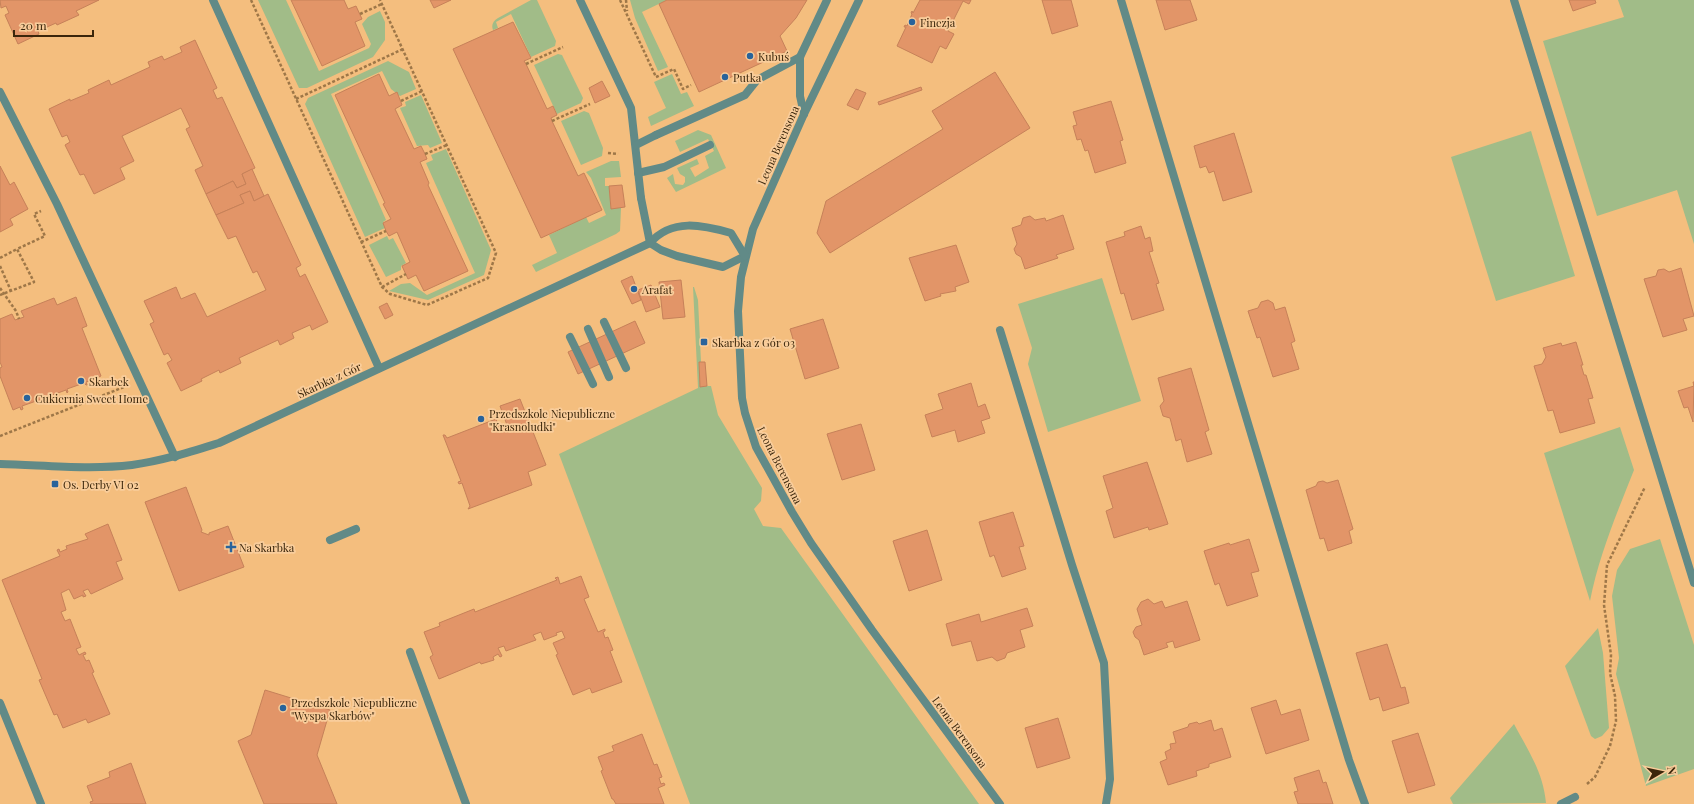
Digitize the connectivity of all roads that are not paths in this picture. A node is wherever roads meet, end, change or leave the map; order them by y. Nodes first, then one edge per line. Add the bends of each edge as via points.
1 (213, 0) edge
2 (580, 0) edge
3 (827, 0) edge
4 (859, 0) edge
5 (1120, 0) edge
6 (1514, 0) edge
7 (800, 57) junction
8 (0, 92) edge
9 (804, 114) junction
10 (636, 145) junction
11 (710, 145) dead end
12 (638, 173) junction
13 (650, 243) junction
14 (745, 256) junction
15 (604, 322) dead end
16 (588, 329) dead end
17 (1000, 330) dead end
18 (570, 337) dead end
19 (379, 368) junction
20 (626, 368) dead end
21 (609, 377) dead end
22 (593, 384) dead end
23 (175, 457) junction
24 (0, 464) edge
25 (356, 529) dead end
26 (330, 540) dead end
27 (1694, 583) edge
28 (410, 652) dead end
29 (0, 703) edge
30 (1575, 797) road end
31 (41, 804) edge
32 (466, 804) edge
33 (1000, 804) edge
34 (1106, 804) edge
35 (1365, 804) edge
36 (1561, 804) edge

1 - 19 street
2 - 10 street via 631,108
3 - 7 street
4 - 9 street, Leona Berensona
5 - 35 street via 1347,752
6 - 27 street
7 - 9 street via 800,96
7 - 10 street via 757,80 746,95
8 - 23 street via 57,204
9 - 14 street, Leona Berensona via 753,229
10 - 12 street
11 - 12 street via 664,167
12 - 13 street
13 - 14 street via 677,256 723,267
13 - 14 street, Skarbka z Gór via 657,235 668,229 683,225 701,225 731,233
13 - 19 street, Skarbka z Gór
14 - 33 street, Leona Berensona via 738,312 740,372 745,413 756,447 811,543
15 - 20 street
16 - 21 street
17 - 34 street via 1104,663 1110,779
18 - 22 street
19 - 23 street, Skarbka z Gór via 219,443
23 - 24 street, Skarbka z Gór via 131,465
25 - 26 street
28 - 32 street
29 - 31 street
30 - 36 street

